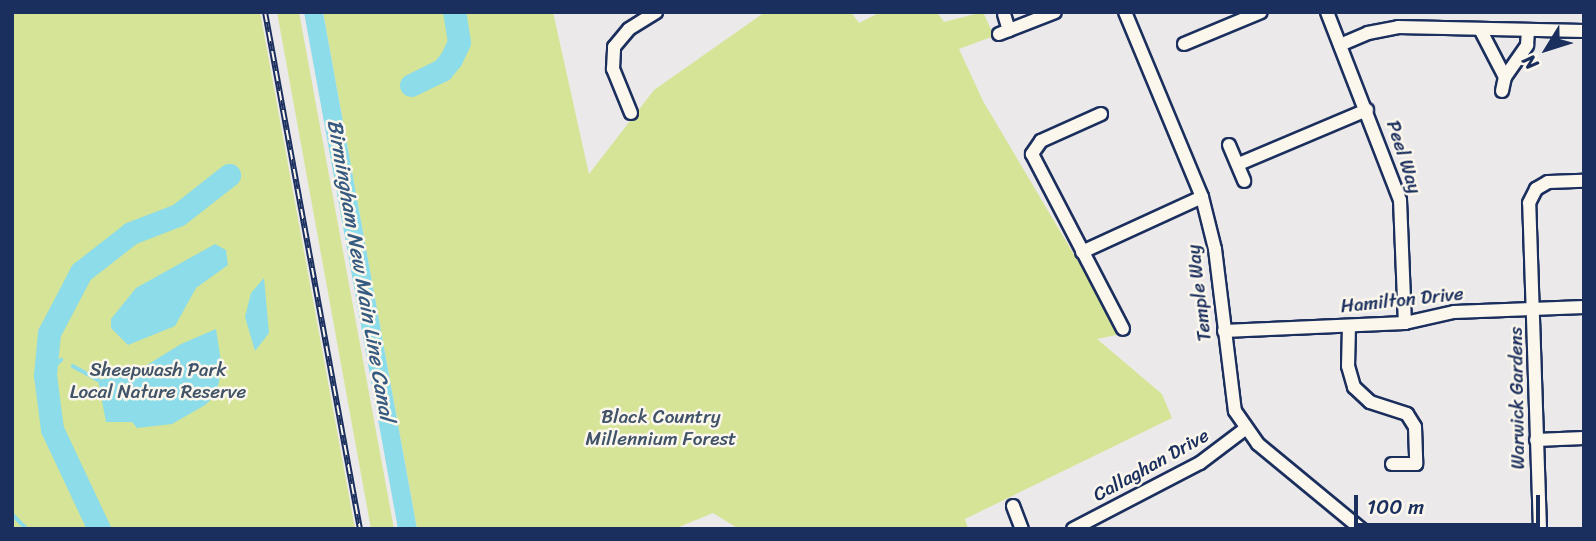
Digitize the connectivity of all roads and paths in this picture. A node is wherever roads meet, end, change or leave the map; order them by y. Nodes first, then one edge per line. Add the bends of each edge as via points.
1 (656, 12) edge
2 (1055, 12) edge
3 (1125, 12) edge
4 (1261, 12) edge
5 (1327, 12) edge
6 (1004, 14) edge
7 (1480, 29) junction
8 (1528, 30) junction
9 (1584, 31) edge
10 (1184, 44) dead end
11 (1340, 46) junction
12 (1505, 77) junction
13 (1502, 91) dead end
14 (1367, 110) junction
15 (631, 113) dead end
16 (1101, 114) dead end
17 (1229, 145) dead end
18 (1238, 164) junction
19 (1244, 181) dead end
20 (1584, 181) edge
21 (1202, 197) junction
22 (1082, 252) junction
23 (1584, 307) edge
24 (1534, 309) junction
25 (1405, 323) junction
26 (1349, 326) junction
27 (1124, 330) dead end
28 (1224, 331) junction
29 (1245, 429) junction
30 (1584, 438) edge
31 (1536, 440) junction
32 (1392, 464) dead end
33 (1013, 506) dead end
34 (1022, 529) edge
35 (1073, 529) edge
36 (1361, 529) edge
37 (1540, 529) edge

1 - 15 street via 629,29 614,47 613,69
2 - 6 street via 1004,32
3 - 21 street, Temple Way
4 - 10 street
5 - 11 street, Peel Way
7 - 8 street
7 - 11 street via 1382,29
7 - 12 street
8 - 9 street
8 - 12 street via 1528,46
11 - 14 street, Peel Way
12 - 13 street
14 - 18 street
14 - 25 street, Peel Way via 1400,200
16 - 22 street via 1041,141 1032,154
17 - 18 street
18 - 19 street
20 - 24 street, Warwick Gardens via 1548,182 1536,189 1529,203
21 - 22 street
21 - 28 street, Temple Way via 1216,249
22 - 27 street
23 - 24 street, Hamilton Drive
24 - 25 street, Hamilton Drive via 1454,312
24 - 31 street, Warwick Gardens
25 - 26 street, Hamilton Drive
26 - 28 street, Hamilton Drive
26 - 32 street via 1348,366 1354,387 1370,402 1407,414 1415,426 1416,464
28 - 29 street, Temple Way via 1230,398
29 - 35 street, Callaghan Drive via 1200,463
29 - 36 street, Temple Way
30 - 31 street
31 - 37 street, Warwick Gardens
33 - 34 street

